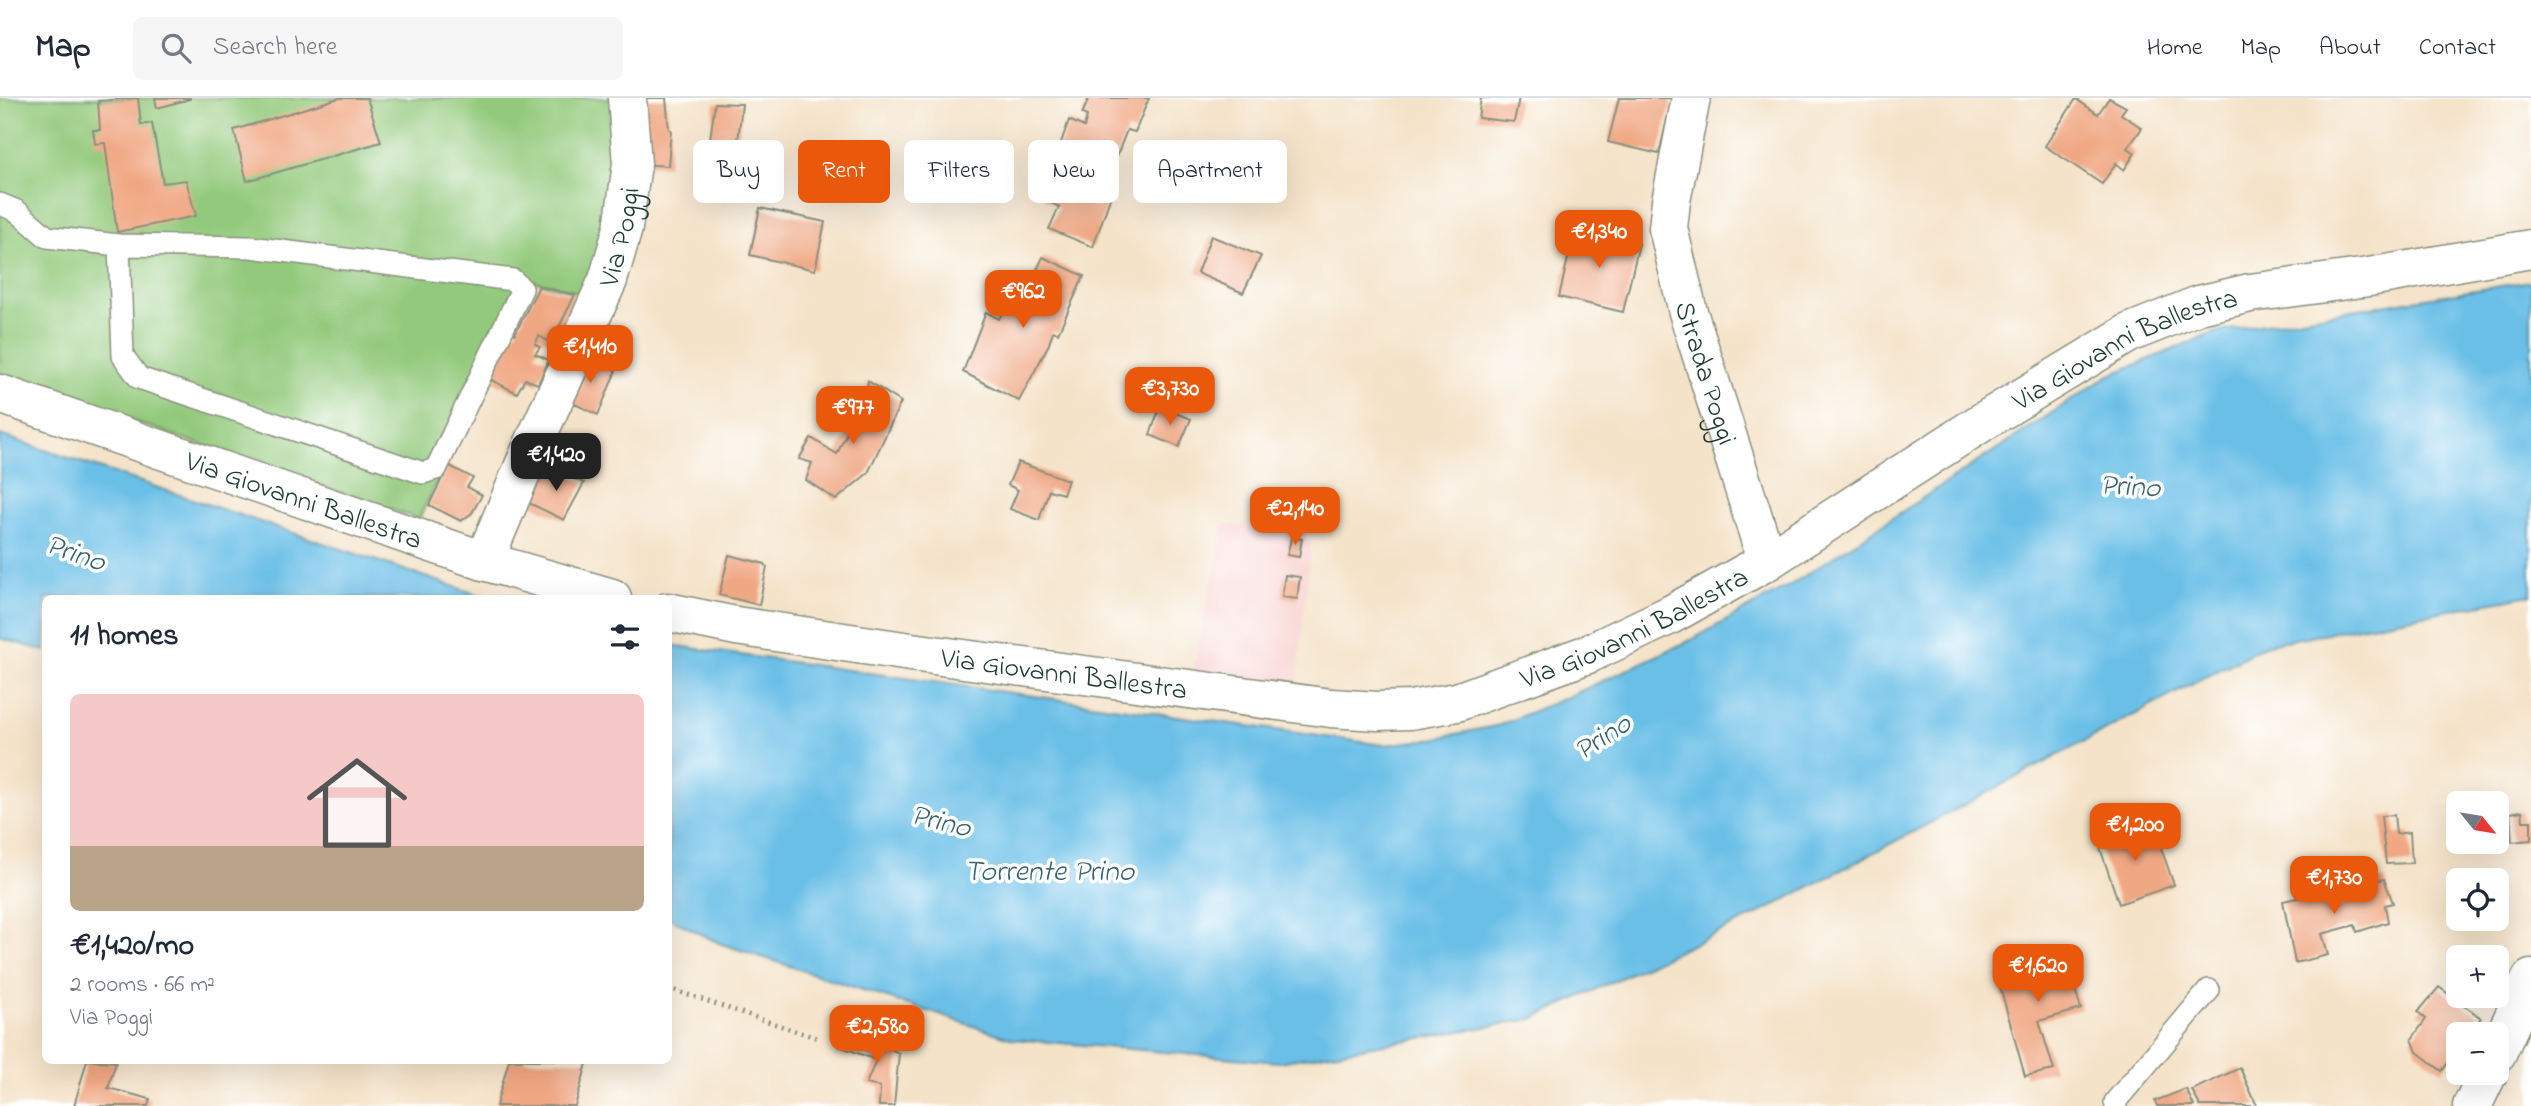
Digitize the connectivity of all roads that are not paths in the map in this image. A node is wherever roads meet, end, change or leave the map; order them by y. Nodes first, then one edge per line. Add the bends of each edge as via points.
1 (627, 98) edge
2 (1691, 98) edge
3 (0, 205) edge
4 (119, 246) junction
5 (2531, 249) edge
6 (0, 394) edge
7 (484, 561) junction
8 (1767, 561) junction
9 (602, 595) edge
10 (672, 613) edge
11 (2531, 979) edge
12 (2209, 990) dead end
13 (2509, 1027) edge
14 (2116, 1106) edge

1 - 7 street, Via Poggi via 632,164 623,228 608,280
2 - 8 street, Strada Poggi via 1668,228 1688,312
3 - 4 lane via 17,211 47,237
4 - 4 lane via 250,247 513,280 522,289 436,469 423,473 139,378 123,356
5 - 8 street, Via Giovanni Ballestra via 2250,293 2199,305 2141,328 1984,421
6 - 7 street, Via Giovanni Ballestra
7 - 9 street, Via Giovanni Ballestra
8 - 10 street, Via Giovanni Ballestra via 1588,654 1457,702 1410,710 1331,708 871,646
11 - 13 street
12 - 14 lane

